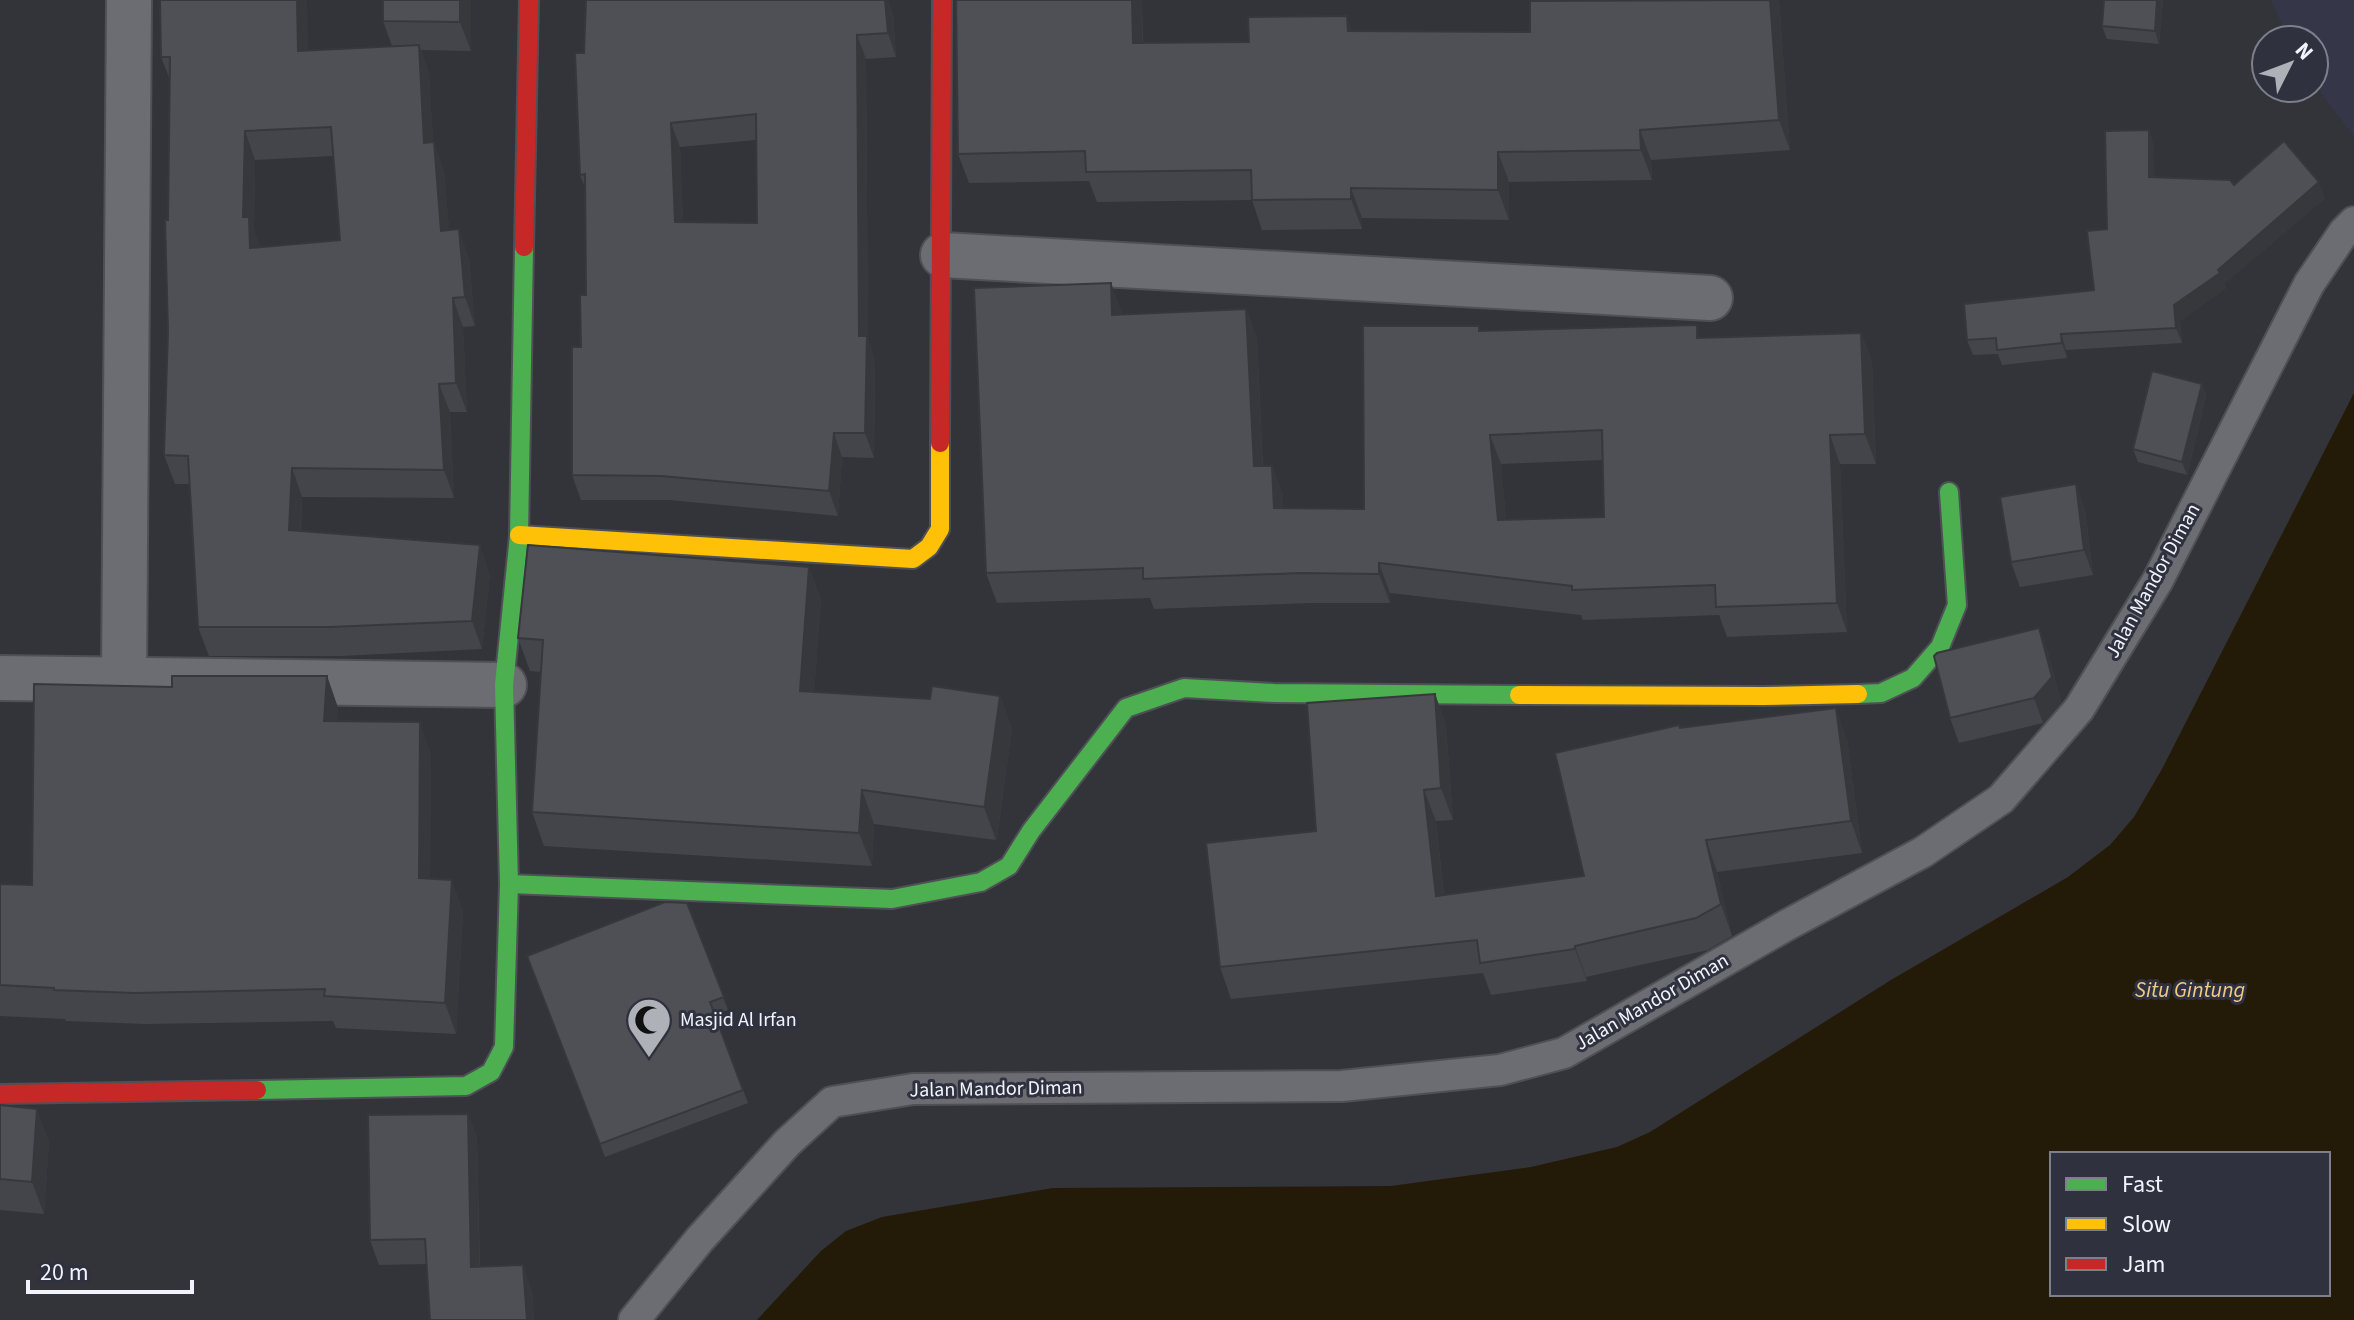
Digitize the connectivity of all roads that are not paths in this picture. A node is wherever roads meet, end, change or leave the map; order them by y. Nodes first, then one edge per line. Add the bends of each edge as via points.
1 (129, 0) edge
2 (529, 0) edge
3 (942, 0) edge
4 (2354, 222) edge
5 (943, 255) junction
6 (1710, 298) dead end
7 (1949, 492) dead end
8 (519, 535) junction
9 (0, 678) edge
10 (124, 681) junction
11 (504, 685) junction
12 (509, 884) junction
13 (0, 1094) edge
14 (634, 1320) edge

1 - 10 street
2 - 8 street
3 - 5 street
4 - 14 lane, Jalan Mandor Diman via 2309,284 2158,580 2079,709 2001,799 1923,852 1564,1053 1500,1070 1342,1086 913,1089 832,1102 787,1143
5 - 6 street
5 - 8 street via 940,529 913,559
7 - 12 street via 1957,605 1940,647 1913,678 1881,693 1684,696 1184,688 1126,708 1009,866 981,882 892,899
8 - 11 street
9 - 10 street
10 - 11 street
11 - 12 street
12 - 13 street via 504,1047 491,1072 466,1086

